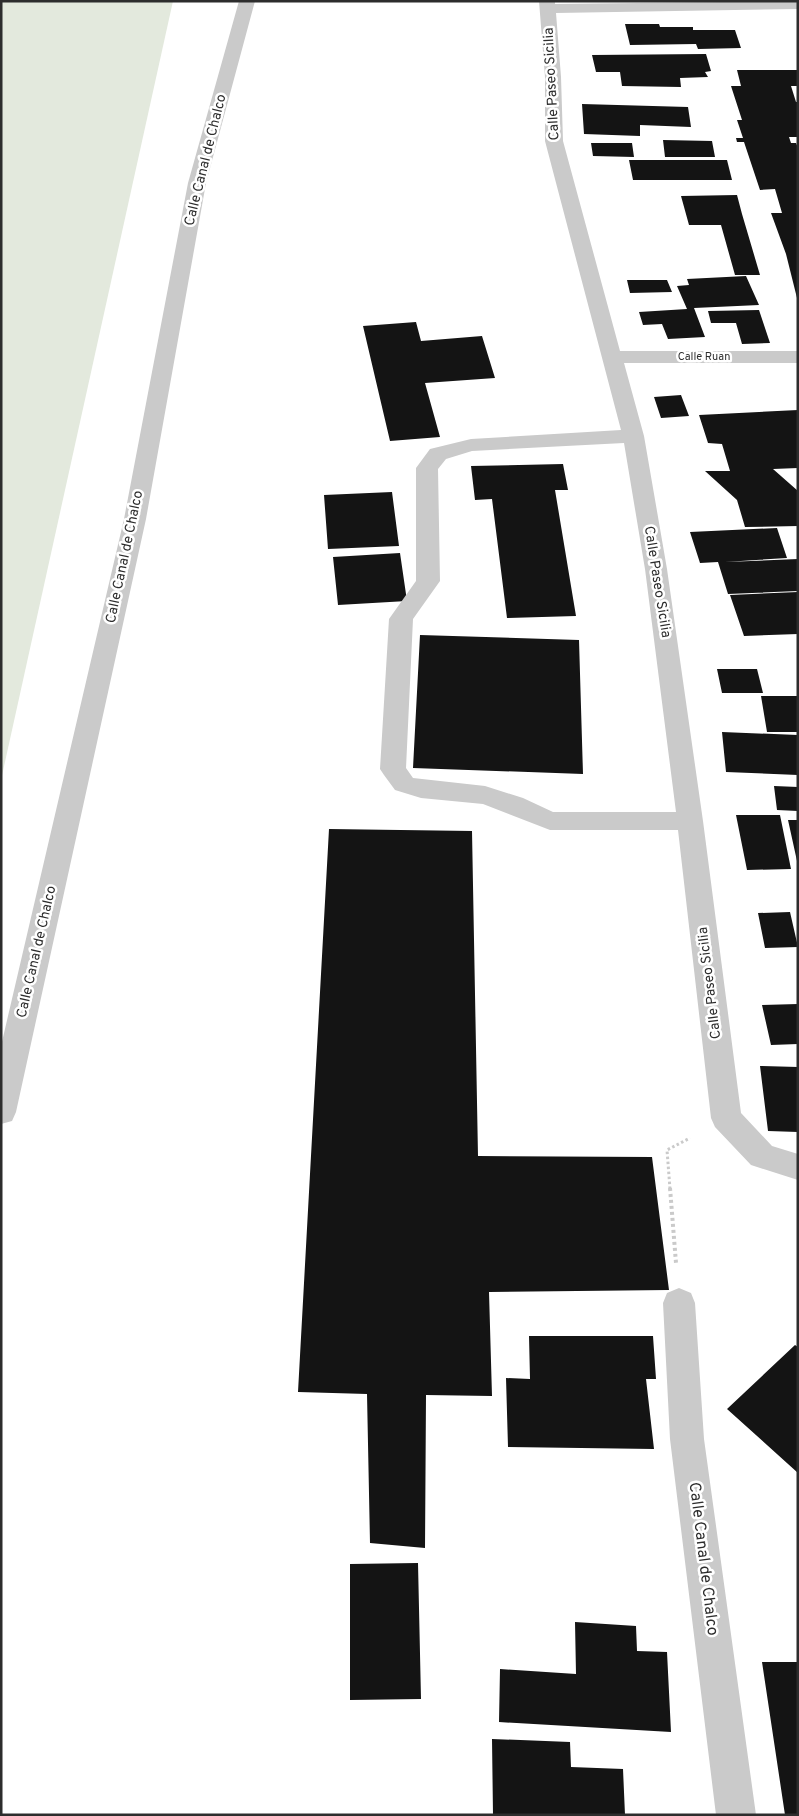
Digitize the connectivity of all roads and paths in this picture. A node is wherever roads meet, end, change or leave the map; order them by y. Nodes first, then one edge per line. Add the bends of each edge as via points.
1 (247, 1) edge
2 (798, 4) edge
3 (548, 5) edge
4 (611, 357) junction
5 (798, 357) edge
6 (633, 436) junction
7 (690, 821) junction
8 (1, 1112) edge
9 (726, 1118) junction
10 (798, 1167) edge
11 (680, 1303) joint
12 (736, 1815) edge

1 - 8 street, Calle Canal de Chalco via 197,183 134,519
2 - 3 street
3 - 4 street, Calle Paseo Sicilia via 554,141
4 - 5 street, Calle Ruan
4 - 6 street, Calle Paseo Sicilia
6 - 7 street, Calle Paseo Sicilia via 656,570
6 - 7 street via 471,445 438,454 427,468 428,581 401,618 393,769 404,784 485,795 550,821
7 - 9 street, Calle Paseo Sicilia
9 - 10 street via 762,1156
9 - 11 path via 667,1150
11 - 12 street, Calle Canal de Chalco via 687,1439

